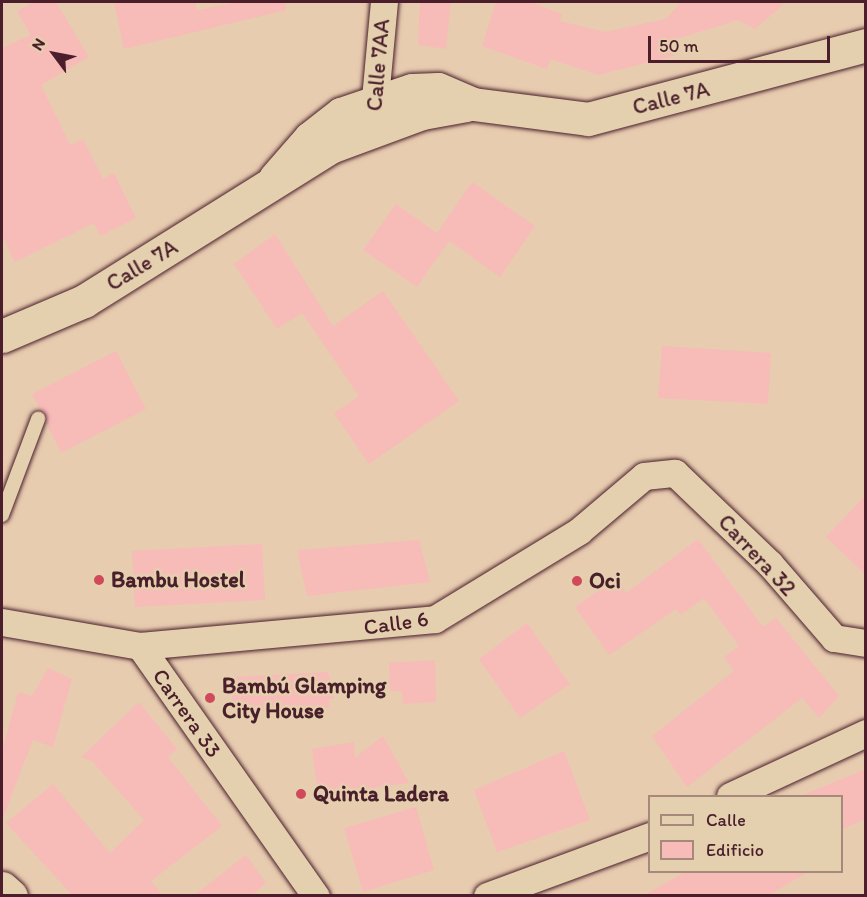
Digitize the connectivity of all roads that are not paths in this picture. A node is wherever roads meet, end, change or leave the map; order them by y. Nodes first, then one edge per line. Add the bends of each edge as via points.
1 (384, 2) edge
2 (866, 45) edge
3 (374, 102) junction
4 (275, 178) junction
5 (2, 336) edge
6 (38, 419) dead end
7 (645, 476) joint
8 (2, 515) edge
9 (2, 622) edge
10 (866, 643) edge
11 (140, 646) junction
12 (866, 734) edge
13 (732, 795) edge
14 (648, 837) edge
15 (2, 888) edge
16 (11, 896) edge
17 (316, 896) edge
18 (487, 896) edge

1 - 3 street, Calle 7AA
2 - 3 main road, Calle 7A via 588,119 472,104
3 - 4 main road, Calle 7A
3 - 4 main road, Calle 7A via 340,114 310,138
4 - 5 main road, Calle 7A via 84,301
6 - 8 lane
7 - 10 street, Carrera 32 via 675,473 770,564 834,638
7 - 11 street, Calle 6 via 579,531 435,619
9 - 11 street, Carrera 33
11 - 17 street, Carrera 33
12 - 13 street
14 - 18 street
15 - 16 main road

